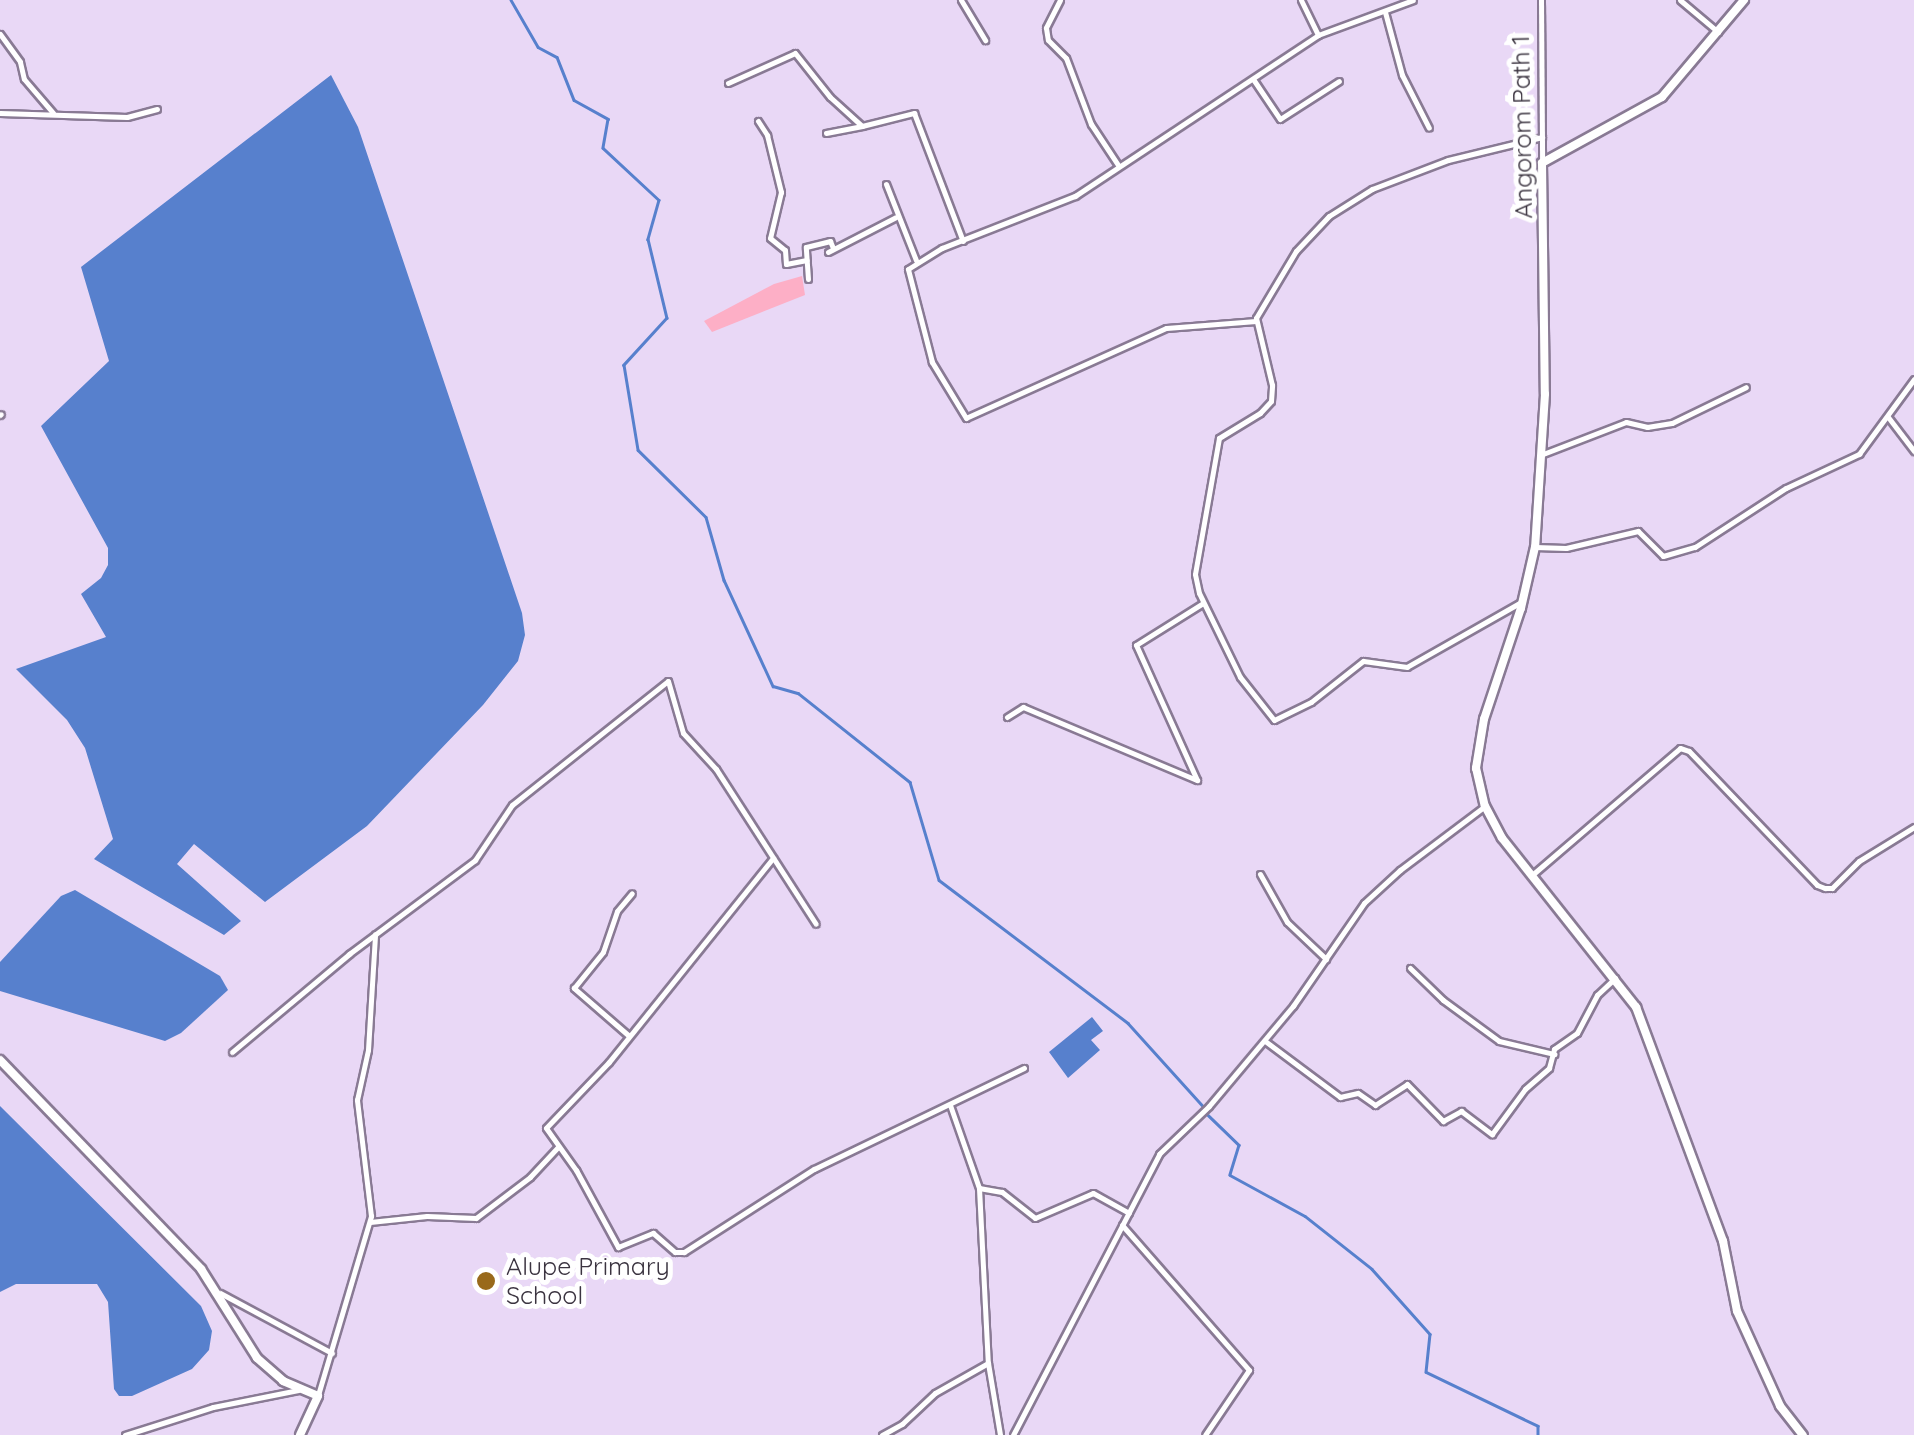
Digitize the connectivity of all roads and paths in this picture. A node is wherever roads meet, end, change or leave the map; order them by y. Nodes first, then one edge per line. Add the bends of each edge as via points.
1 (961, 0) edge
2 (1060, 0) edge
3 (1301, 0) edge
4 (1413, 0) edge
5 (1541, 0) edge
6 (1680, 0) edge
7 (1744, 0) edge
8 (1385, 12) junction
9 (1718, 32) junction
10 (0, 34) edge
11 (1318, 35) junction
12 (985, 40) dead end
13 (1253, 79) junction
14 (1340, 81) dead end
15 (728, 83) dead end
16 (157, 109) dead end
17 (0, 113) edge
18 (54, 114) junction
19 (758, 121) dead end
20 (862, 126) junction
21 (1429, 128) dead end
22 (826, 133) dead end
23 (1542, 137) junction
24 (1542, 163) junction
25 (1118, 165) junction
26 (886, 184) dead end
27 (897, 216) junction
28 (962, 240) junction
29 (807, 260) junction
30 (917, 260) junction
31 (808, 279) dead end
32 (1256, 320) junction
33 (1914, 380) edge
34 (1746, 387) dead end
35 (1888, 417) junction
36 (1914, 452) edge
37 (1543, 454) junction
38 (1535, 547) junction
39 (1523, 601) junction
40 (1203, 603) junction
41 (1008, 716) dead end
42 (1485, 806) junction
43 (1914, 827) edge
44 (772, 858) junction
45 (1260, 874) dead end
46 (1532, 875) junction
47 (632, 893) dead end
48 (816, 924) dead end
49 (375, 934) junction
50 (1326, 959) junction
51 (1410, 968) dead end
52 (1615, 978) junction
53 (628, 1035) junction
54 (1264, 1041) junction
55 (232, 1052) dead end
56 (1554, 1054) junction
57 (0, 1060) edge
58 (1024, 1068) dead end
59 (950, 1105) junction
60 (557, 1148) junction
61 (979, 1188) junction
62 (1129, 1213) junction
63 (370, 1222) junction
64 (1122, 1225) junction
65 (220, 1293) junction
66 (332, 1353) junction
67 (988, 1363) junction
68 (301, 1390) junction
69 (318, 1396) junction
70 (125, 1435) edge
71 (300, 1435) edge
72 (882, 1435) edge
73 (1000, 1435) edge
74 (1013, 1435) edge
75 (1205, 1435) edge
76 (1803, 1435) edge

1 - 12 street
2 - 25 street via 1046,28 1048,40 1066,58 1090,124
3 - 11 street
4 - 8 street
5 - 23 street, Angorom Path 1
6 - 9 street
7 - 9 street
8 - 11 street
8 - 21 street via 1402,75
9 - 24 street via 1652,105
10 - 18 street via 24,79
11 - 13 street
13 - 14 street via 1280,119
13 - 25 street
15 - 20 street via 795,54
16 - 18 street via 127,117
17 - 18 street
19 - 29 street via 781,192 770,238 786,250 786,264
20 - 22 street
20 - 28 street via 914,112
23 - 24 street, Angorom Path 1
23 - 32 street via 1448,160 1354,198 1296,252
24 - 37 street, Angorom Path 1
25 - 28 street via 1066,200
26 - 27 street
27 - 29 street via 831,250 830,241 808,244
27 - 30 street
28 - 30 street
29 - 31 street
30 - 32 street via 908,275 932,362 966,418 1166,328
32 - 40 street via 1272,397 1260,413 1219,438 1195,574
33 - 35 street
34 - 37 street via 1672,423 1646,428 1626,422
35 - 36 street
35 - 38 street via 1853,458 1786,488 1680,553 1663,556 1638,531 1566,548
37 - 38 street, Angorom Path 1
38 - 39 street, Angorom Path 1
39 - 40 street via 1401,669 1363,662 1311,702 1274,720 1240,678
39 - 42 street, Angorom Path 1 via 1477,750
40 - 41 street via 1136,645 1197,780 1023,707
42 - 46 street
42 - 50 street via 1364,903
43 - 46 street via 1859,861 1832,888 1816,885 1680,748
44 - 48 street
44 - 49 street via 716,769 683,733 668,681 512,806 475,860
44 - 53 street
45 - 50 street via 1287,922
46 - 52 street
47 - 53 street via 617,911 603,952 574,988
49 - 55 street
49 - 63 street via 358,1100
50 - 54 street
51 - 56 street via 1499,1041
52 - 56 street
52 - 76 street via 1644,1025 1723,1241 1738,1311 1780,1406
53 - 60 street via 548,1124
54 - 56 street via 1340,1097 1358,1093 1375,1105 1407,1084 1443,1121 1461,1111 1492,1134
54 - 62 street via 1170,1140
57 - 65 street
58 - 59 street
59 - 60 street via 814,1169 679,1253 653,1233 618,1248
59 - 61 street
60 - 63 street via 530,1178 476,1218
61 - 62 street via 1002,1192 1035,1218 1093,1194
61 - 67 street
62 - 64 street
63 - 66 street
64 - 74 street
64 - 75 street via 1247,1366 1248,1375
65 - 66 street
65 - 68 street via 257,1358
66 - 69 street
67 - 72 street
67 - 73 street
68 - 69 street
68 - 70 street via 213,1407
69 - 71 street

